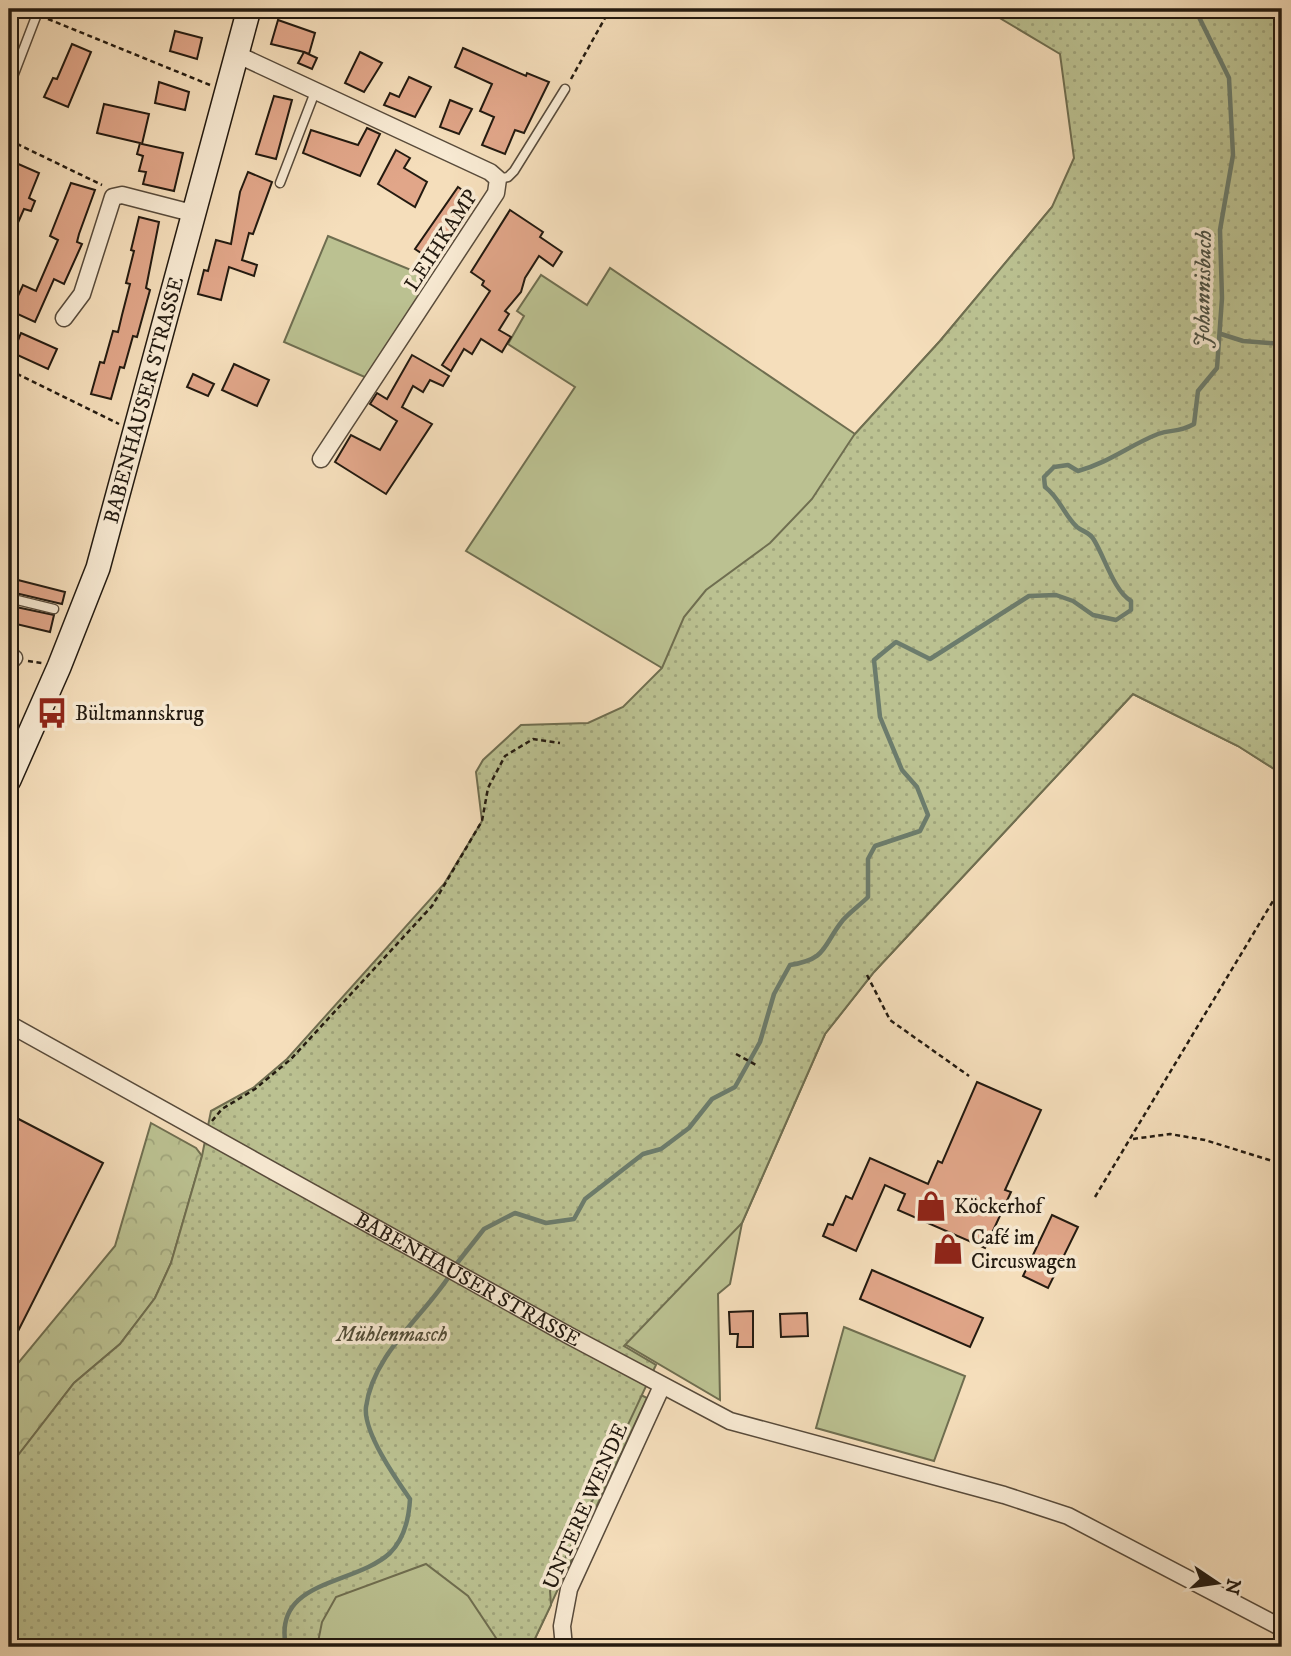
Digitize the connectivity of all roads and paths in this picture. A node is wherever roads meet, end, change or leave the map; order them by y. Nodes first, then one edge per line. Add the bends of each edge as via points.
1 (248, 9) edge
2 (610, 9) edge
3 (34, 11) edge
4 (236, 54) junction
5 (9, 87) edge
6 (565, 89) joint
7 (226, 91) junction
8 (315, 92) junction
9 (9, 140) edge
10 (498, 179) junction
11 (280, 183) dead end
12 (113, 197) junction
13 (194, 209) junction
14 (64, 318) dead end
15 (9, 370) edge
16 (135, 432) junction
17 (321, 459) dead end
18 (9, 598) edge
19 (54, 609) dead end
20 (12, 657) edge
21 (48, 665) dead end
22 (561, 743) dead end
23 (9, 780) edge
24 (1282, 886) edge
25 (867, 975) dead end
26 (9, 1024) edge
27 (736, 1054) dead end
28 (758, 1066) dead end
29 (969, 1076) dead end
30 (204, 1131) junction
31 (1132, 1139) junction
32 (1282, 1164) edge
33 (1095, 1197) dead end
34 (662, 1385) junction
35 (1282, 1628) edge
36 (564, 1647) edge

1 - 4 main road, BABENHAUSER STRASSE
2 - 6 path
3 - 5 lane
3 - 7 path
4 - 7 main road, BABENHAUSER STRASSE
4 - 8 street, LEIHKAMP
6 - 10 lane via 511,175
7 - 13 main road, BABENHAUSER STRASSE
8 - 10 street, LEIHKAMP
8 - 11 lane
9 - 12 path via 110,189
10 - 17 street, LEIHKAMP via 496,192
12 - 13 street
12 - 14 street via 82,294
13 - 16 main road, BABENHAUSER STRASSE
15 - 16 path
16 - 23 main road, BABENHAUSER STRASSE via 86,603
18 - 19 lane
20 - 21 path
22 - 30 path via 533,739 505,756 488,788 482,821 432,906 291,1059 256,1089 222,1109
24 - 31 path
25 - 29 path via 890,1020
26 - 30 street, BABENHAUSER STRASSE
27 - 28 path
30 - 34 street, BABENHAUSER STRASSE
31 - 32 path via 1170,1134 1246,1150
31 - 33 path
34 - 35 street, BABENHAUSER STRASSE via 730,1421 1068,1516
34 - 36 street, UNTERE WENDE via 569,1589 563,1610

